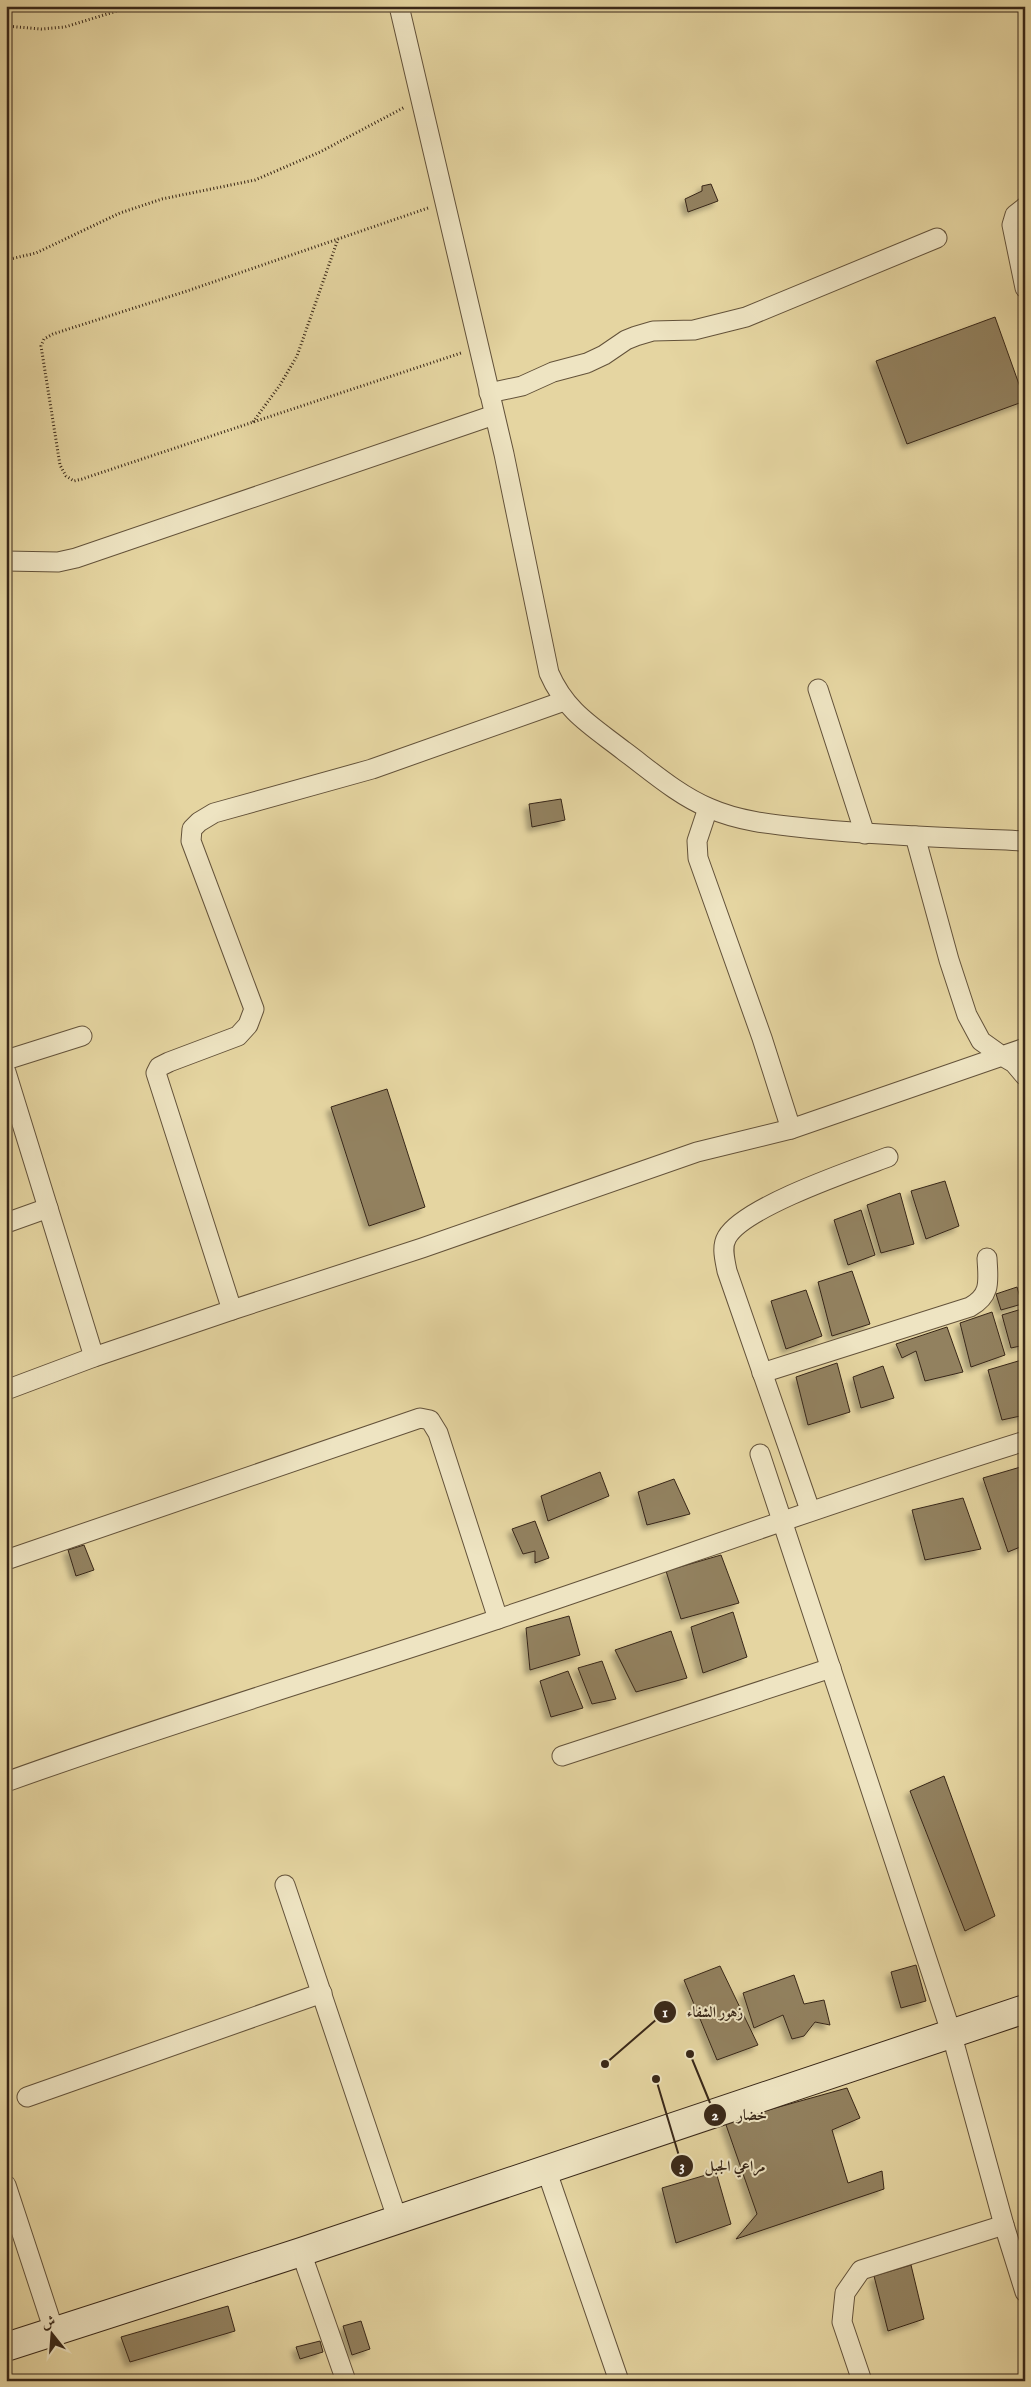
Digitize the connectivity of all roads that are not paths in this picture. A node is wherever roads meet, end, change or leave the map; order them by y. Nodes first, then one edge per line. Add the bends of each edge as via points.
1 (399, 6) edge
2 (1025, 207) edge
3 (938, 238) dead end
4 (1025, 288) edge
5 (489, 393) junction
6 (494, 415) junction
7 (6, 561) edge
8 (818, 689) dead end
9 (564, 701) junction
10 (708, 808) junction
11 (865, 834) junction
12 (915, 836) junction
13 (1025, 841) edge
14 (82, 1036) dead end
15 (1025, 1048) edge
16 (1002, 1056) junction
17 (6, 1060) edge
18 (6, 1072) edge
19 (1025, 1076) edge
20 (790, 1128) junction
21 (888, 1158) dead end
22 (48, 1208) junction
23 (6, 1223) edge
24 (987, 1258) dead end
25 (232, 1310) junction
26 (94, 1357) junction
27 (762, 1373) junction
28 (6, 1390) edge
29 (1025, 1441) edge
30 (760, 1454) dead end
31 (810, 1510) junction
32 (783, 1519) junction
33 (6, 1560) edge
34 (498, 1619) junction
35 (831, 1668) junction
36 (562, 1756) dead end
37 (6, 1782) edge
38 (286, 1885) dead end
39 (322, 1993) junction
40 (1025, 2009) edge
41 (951, 2032) junction
42 (27, 2097) dead end
43 (546, 2169) junction
44 (6, 2185) edge
45 (397, 2218) junction
46 (1004, 2225) junction
47 (1019, 2251) edge
48 (301, 2252) junction
49 (1025, 2292) edge
50 (54, 2331) junction
51 (6, 2347) edge
52 (346, 2381) edge
53 (619, 2381) edge
54 (862, 2381) edge

1 - 5 street
2 - 4 street via 1015,216 1012,225
3 - 5 street via 746,317 694,330 636,336 587,363 553,372 522,386
5 - 6 street
6 - 7 street via 76,558 58,562
6 - 9 street via 532,581 549,673
8 - 11 street
9 - 10 street via 581,718 674,788
9 - 25 street via 372,769 214,813 192,829 192,841 254,1009 248,1026 238,1036 169,1062 159,1067 156,1073
10 - 11 street via 764,824
10 - 20 street via 697,841 698,858 762,1038
11 - 12 street
12 - 13 street
12 - 16 street via 967,1015 981,1041
14 - 17 street
15 - 16 street
16 - 19 street via 1014,1063
16 - 20 street
18 - 22 street
20 - 25 street via 697,1152
21 - 27 street via 780,1201 734,1227 726,1238 727,1271
22 - 23 street
22 - 26 street
24 - 27 street via 986,1294 970,1307
25 - 26 street
26 - 28 street
27 - 31 street
29 - 31 street
30 - 32 street
31 - 32 street
32 - 34 street
32 - 35 street
33 - 34 street via 420,1418 430,1420 438,1433
34 - 37 street
35 - 36 street
35 - 41 street
38 - 39 street
39 - 42 street
39 - 45 street
40 - 41 street
41 - 43 street
41 - 46 street
43 - 45 street
43 - 53 street
44 - 50 street
45 - 48 street
46 - 47 street
46 - 54 street via 861,2270 845,2293 842,2322
47 - 49 street
48 - 50 street
48 - 52 street
50 - 51 street

